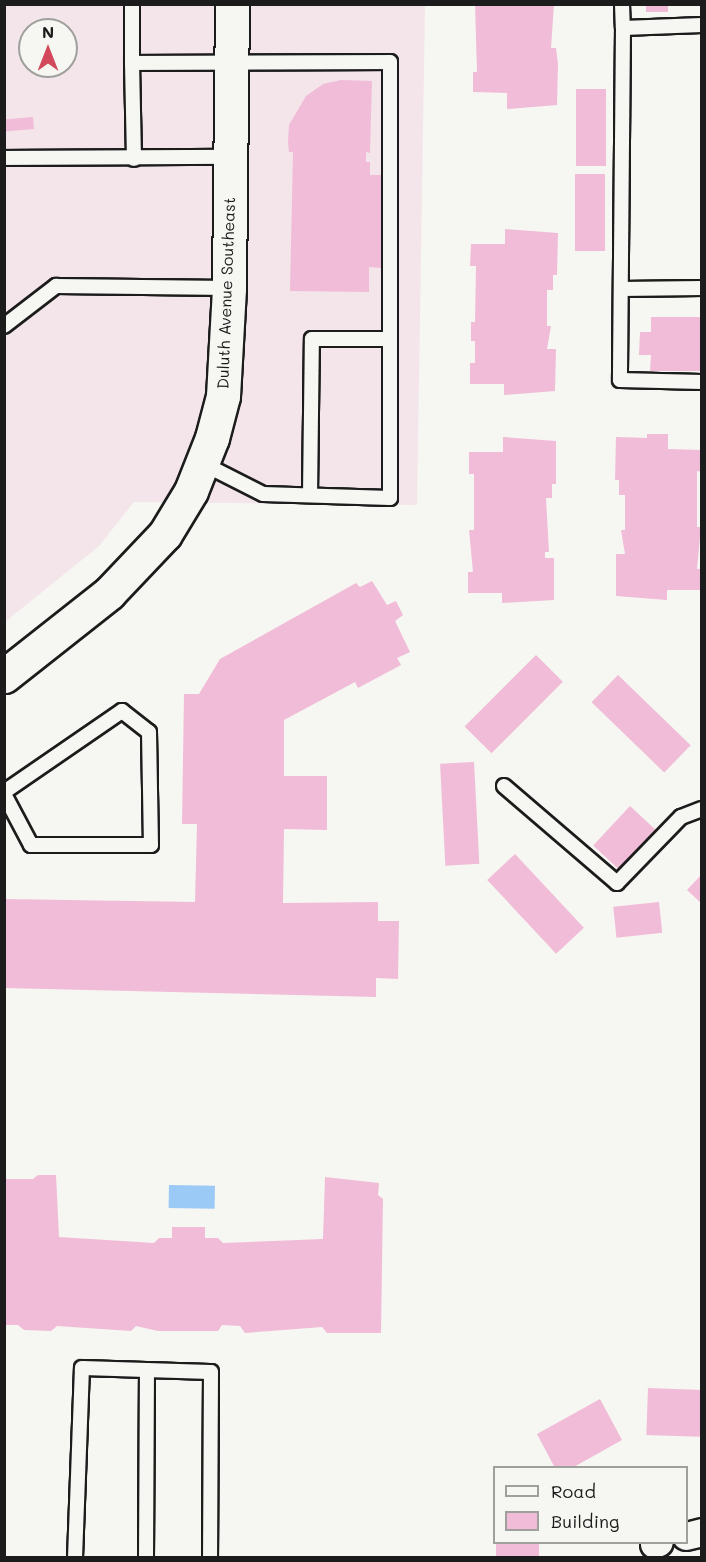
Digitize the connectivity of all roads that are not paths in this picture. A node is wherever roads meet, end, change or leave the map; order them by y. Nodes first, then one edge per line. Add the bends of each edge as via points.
1 (132, 4) edge
2 (232, 4) edge
3 (622, 4) edge
4 (702, 25) edge
5 (622, 28) junction
6 (231, 62) junction
7 (132, 63) junction
8 (230, 157) junction
9 (4, 158) edge
10 (134, 159) junction
11 (229, 288) junction
12 (702, 288) edge
13 (621, 289) junction
14 (4, 326) edge
15 (390, 339) junction
16 (702, 382) edge
17 (202, 463) junction
18 (310, 495) junction
19 (4, 676) edge
20 (504, 786) dead end
21 (4, 793) edge
22 (702, 809) edge
23 (147, 1370) junction
24 (75, 1557) edge
25 (146, 1557) edge
26 (210, 1557) edge

1 - 7 lane
2 - 6 street, Duluth Avenue Southeast
3 - 5 lane
4 - 5 lane
5 - 13 lane
6 - 7 lane
6 - 8 street, Duluth Avenue Southeast
6 - 15 lane via 390,62
7 - 10 lane
8 - 10 lane
8 - 11 street, Duluth Avenue Southeast
9 - 10 lane
11 - 14 lane via 56,286
11 - 17 street, Duluth Avenue Southeast via 223,396
12 - 13 lane
13 - 16 lane via 620,380
15 - 18 lane via 312,339
15 - 18 lane via 390,498
17 - 18 lane via 263,494
17 - 19 street, Duluth Avenue Southeast via 191,491 165,534 110,593
20 - 22 lane via 617,884 681,817
21 - 21 lane via 31,845 151,845 149,732 122,711
23 - 24 lane via 82,1368
23 - 25 lane
23 - 26 lane via 211,1372

